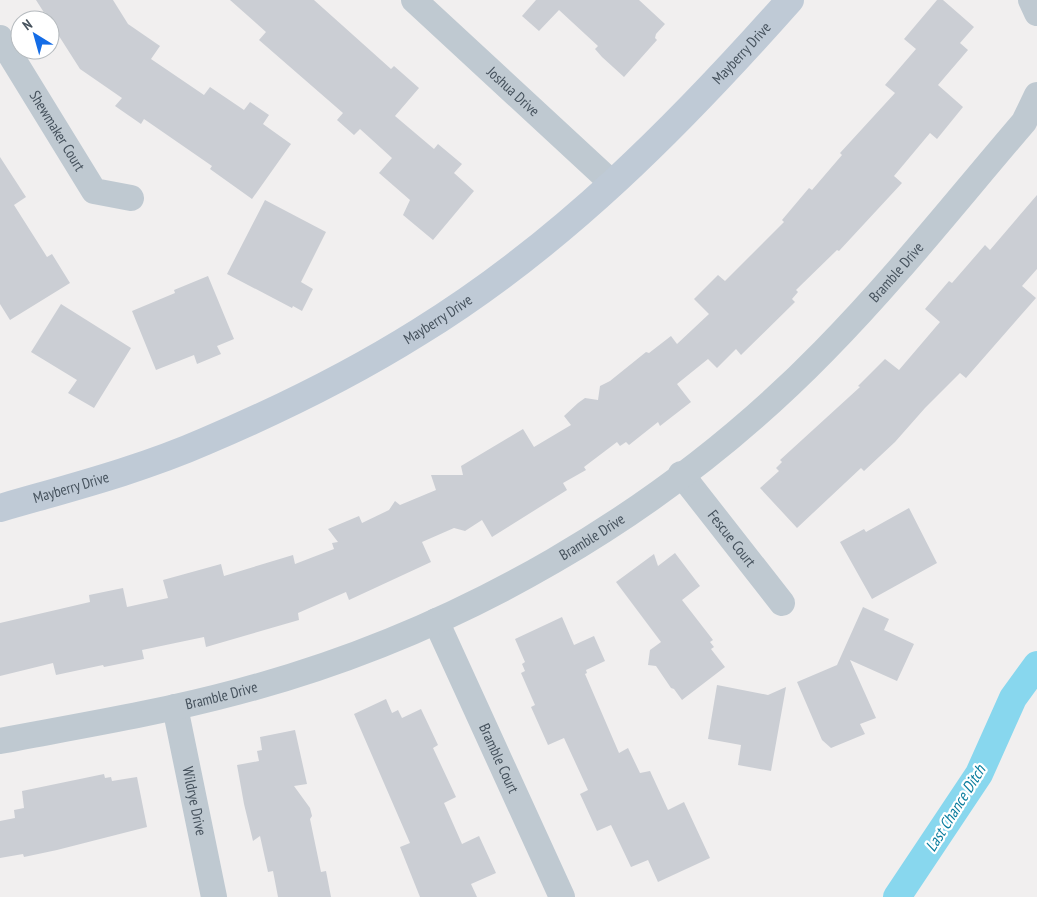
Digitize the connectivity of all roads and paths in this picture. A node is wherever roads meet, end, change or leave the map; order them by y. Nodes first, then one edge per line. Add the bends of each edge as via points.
1 (414, 0) edge
2 (790, 0) edge
3 (1031, 0) edge
4 (1037, 13) edge
5 (0, 38) edge
6 (1037, 95) edge
7 (613, 184) junction
8 (131, 198) dead end
9 (681, 474) junction
10 (0, 508) edge
11 (782, 604) dead end
12 (436, 621) junction
13 (175, 707) junction
14 (0, 741) edge
15 (214, 897) edge
16 (562, 897) edge

1 - 7 street, Joshua Drive
2 - 7 main road, Mayberry Drive via 683,118
3 - 4 street
5 - 8 street, Shewmaker Court via 94,190
6 - 9 street, Bramble Drive via 1024,122 886,284 824,351 733,434
7 - 10 main road, Mayberry Drive via 553,236 481,290 420,332 351,371 204,442 130,469
9 - 11 street, Fescue Court
9 - 12 street, Bramble Drive via 634,510 558,559 508,588
12 - 13 street, Bramble Drive via 324,665
12 - 16 street, Bramble Court
13 - 14 street, Bramble Drive
13 - 15 street, Wildrye Drive

